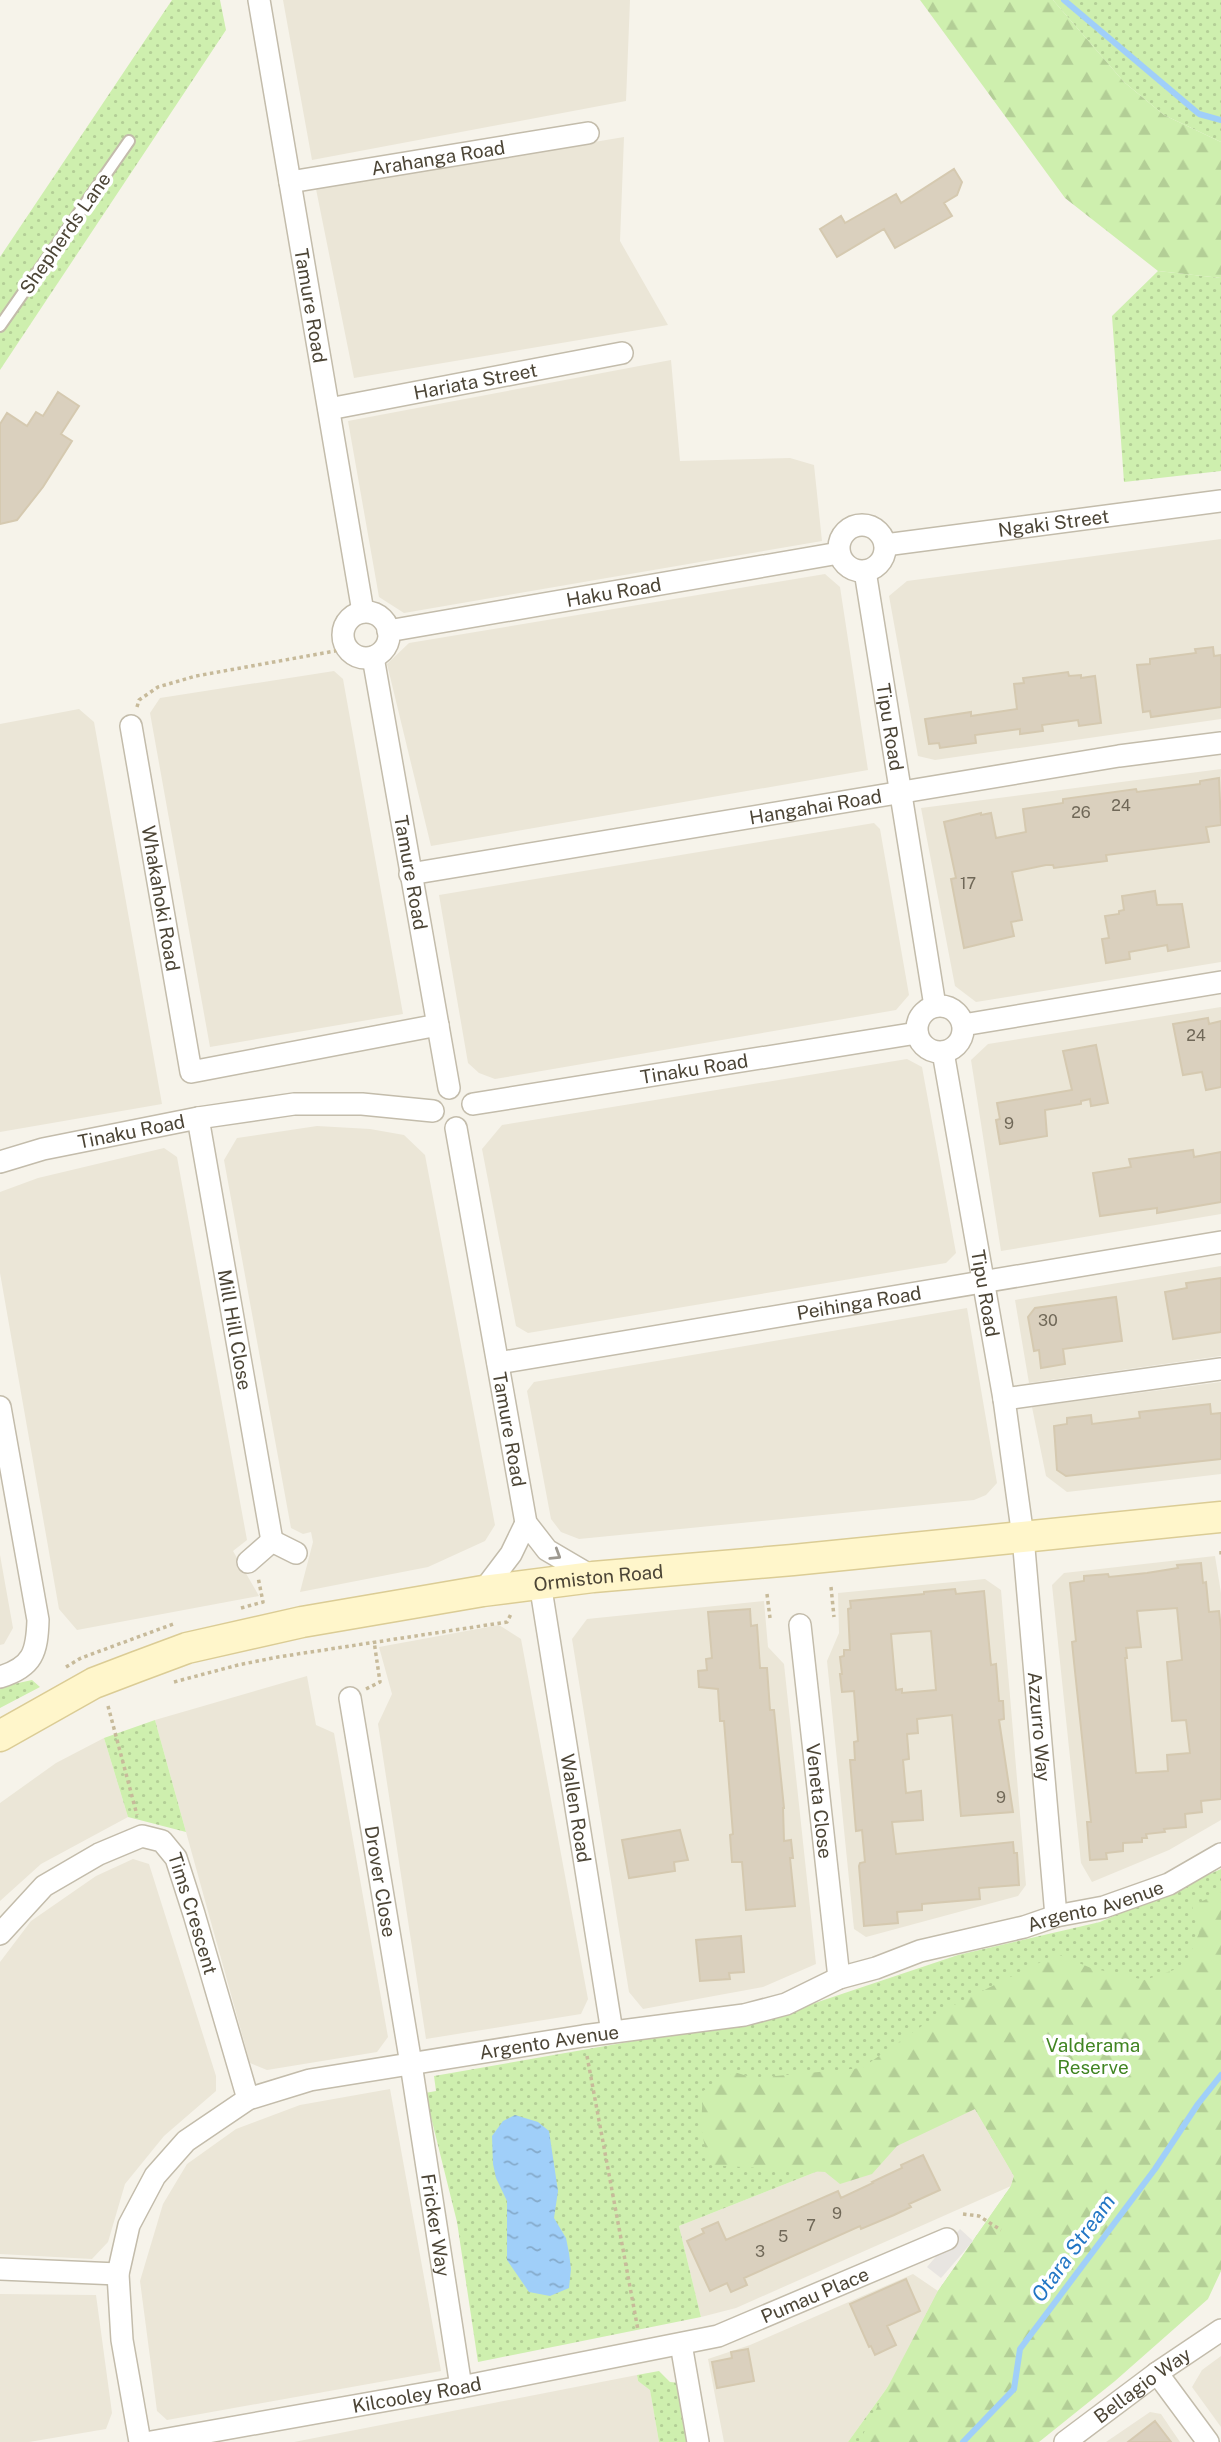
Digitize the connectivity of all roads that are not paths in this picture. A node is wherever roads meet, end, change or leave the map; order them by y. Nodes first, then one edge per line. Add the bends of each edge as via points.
1 (259, 0) edge
2 (588, 133) dead end
3 (129, 141) dead end
4 (290, 182) junction
5 (0, 326) edge
6 (622, 354) dead end
7 (329, 409) junction
8 (1221, 501) edge
9 (885, 545) junction
10 (839, 553) junction
11 (865, 571) junction
12 (363, 612) junction
13 (388, 631) junction
14 (373, 657) junction
15 (131, 726) road end
16 (1221, 743) edge
17 (901, 791) junction
18 (411, 874) junction
19 (1221, 982) edge
20 (935, 1006) junction
21 (438, 1025) junction
22 (963, 1025) junction
23 (917, 1033) junction
24 (943, 1052) junction
25 (449, 1088) junction
26 (473, 1104) junction
27 (433, 1111) junction
28 (198, 1118) junction
29 (456, 1128) junction
30 (0, 1162) edge
31 (1221, 1242) edge
32 (982, 1281) junction
33 (498, 1363) junction
34 (1221, 1369) edge
35 (1004, 1399) junction
36 (0, 1407) edge
37 (1221, 1517) edge
38 (526, 1523) junction
39 (1023, 1537) junction
40 (272, 1541) junction
41 (296, 1553) dead end
42 (248, 1562) dead end
43 (593, 1577) junction
44 (540, 1583) junction
45 (483, 1591) junction
46 (800, 1625) dead end
47 (0, 1677) edge
48 (350, 1698) road end
49 (0, 1736) edge
50 (1221, 1854) edge
51 (1056, 1916) junction
52 (0, 1934) edge
53 (839, 1978) junction
54 (612, 2032) junction
55 (411, 2064) junction
56 (248, 2099) junction
57 (947, 2239) dead end
58 (0, 2269) edge
59 (118, 2274) junction
60 (1221, 2330) edge
61 (681, 2344) junction
62 (1157, 2374) junction
63 (461, 2387) junction
64 (139, 2442) edge
65 (151, 2442) edge
66 (698, 2442) edge
67 (1065, 2442) edge
68 (1208, 2442) edge

1 - 4 street, Tamure Road
2 - 4 street, Arahanga Road
3 - 5 lane, Shepherds Lane
4 - 7 street, Tamure Road
6 - 7 street, Hariata Street
7 - 12 street, Tamure Road
8 - 9 street, Ngaki Street
9 - 10 street via 872,527 857,526 841,539
9 - 11 street via 883,559
10 - 11 street via 846,565
10 - 13 street, Haku Road
11 - 17 street, Tipu Road
12 - 13 street via 380,617
12 - 14 street via 347,622 345,646 354,655
13 - 14 street via 387,644
14 - 18 street, Tamure Road
15 - 21 street, Whakahoki Road via 191,1072
16 - 17 street, Hangahai Road
17 - 18 street, Hangahai Road
17 - 20 street, Tipu Road
18 - 21 street, Tamure Road
19 - 22 street
20 - 22 street via 950,1008
20 - 23 street via 919,1019
21 - 25 street, Tamure Road
22 - 24 street via 956,1045
23 - 24 street via 929,1049
23 - 26 street, Tinaku Road
24 - 32 street, Tipu Road
25 - 26 street via 467,1093
25 - 27 street via 438,1094
26 - 29 street via 471,1117
27 - 28 street, Tinaku Road via 294,1104
27 - 29 street via 439,1122
28 - 30 street, Tinaku Road
28 - 40 street, Mill Hill Close
29 - 33 street, Tamure Road
31 - 32 street, Peihinga Road
32 - 33 street, Peihinga Road
32 - 35 street, Tipu Road
33 - 38 street, Tamure Road
34 - 35 street
35 - 39 street, Tipu Road
36 - 47 street via 38,1620 32,1657 24,1668
37 - 39 main road, Ormiston Road
38 -> 43 street, Tamure Road via 547,1550
38 - 45 street via 511,1554
39 - 43 main road, Ormiston Road
39 - 51 street, Azzurro Way
40 - 41 street
40 - 42 street
43 - 44 main road, Ormiston Road
44 - 45 main road, Ormiston Road
44 - 54 street, Wallen Road
45 - 49 main road, Ormiston Road via 302,1622 187,1648 94,1683
46 - 53 street, Veneta Close
48 - 55 street, Drover Close
50 - 51 street, Argento Avenue via 1169,1884 1104,1907
51 - 53 street, Argento Avenue via 920,1951
52 - 56 street, Tims Crescent via 44,1886 99,1854 142,1836 162,1841 176,1858
53 - 54 street, Argento Avenue via 786,2004 744,2015
54 - 55 street, Argento Avenue
55 - 56 street, Argento Avenue via 310,2080
55 - 63 street, Fricker Way
56 - 59 street, Argento Avenue via 186,2141 155,2176 129,2225
57 - 61 street, Pumau Place via 718,2336
58 - 59 street
59 - 64 street, Argento Avenue via 122,2340
60 - 62 street, Bellagio Way
61 - 63 street, Kilcooley Road
61 - 66 street
62 - 67 street, Bellagio Way
62 - 68 street
63 - 65 street, Kilcooley Road

